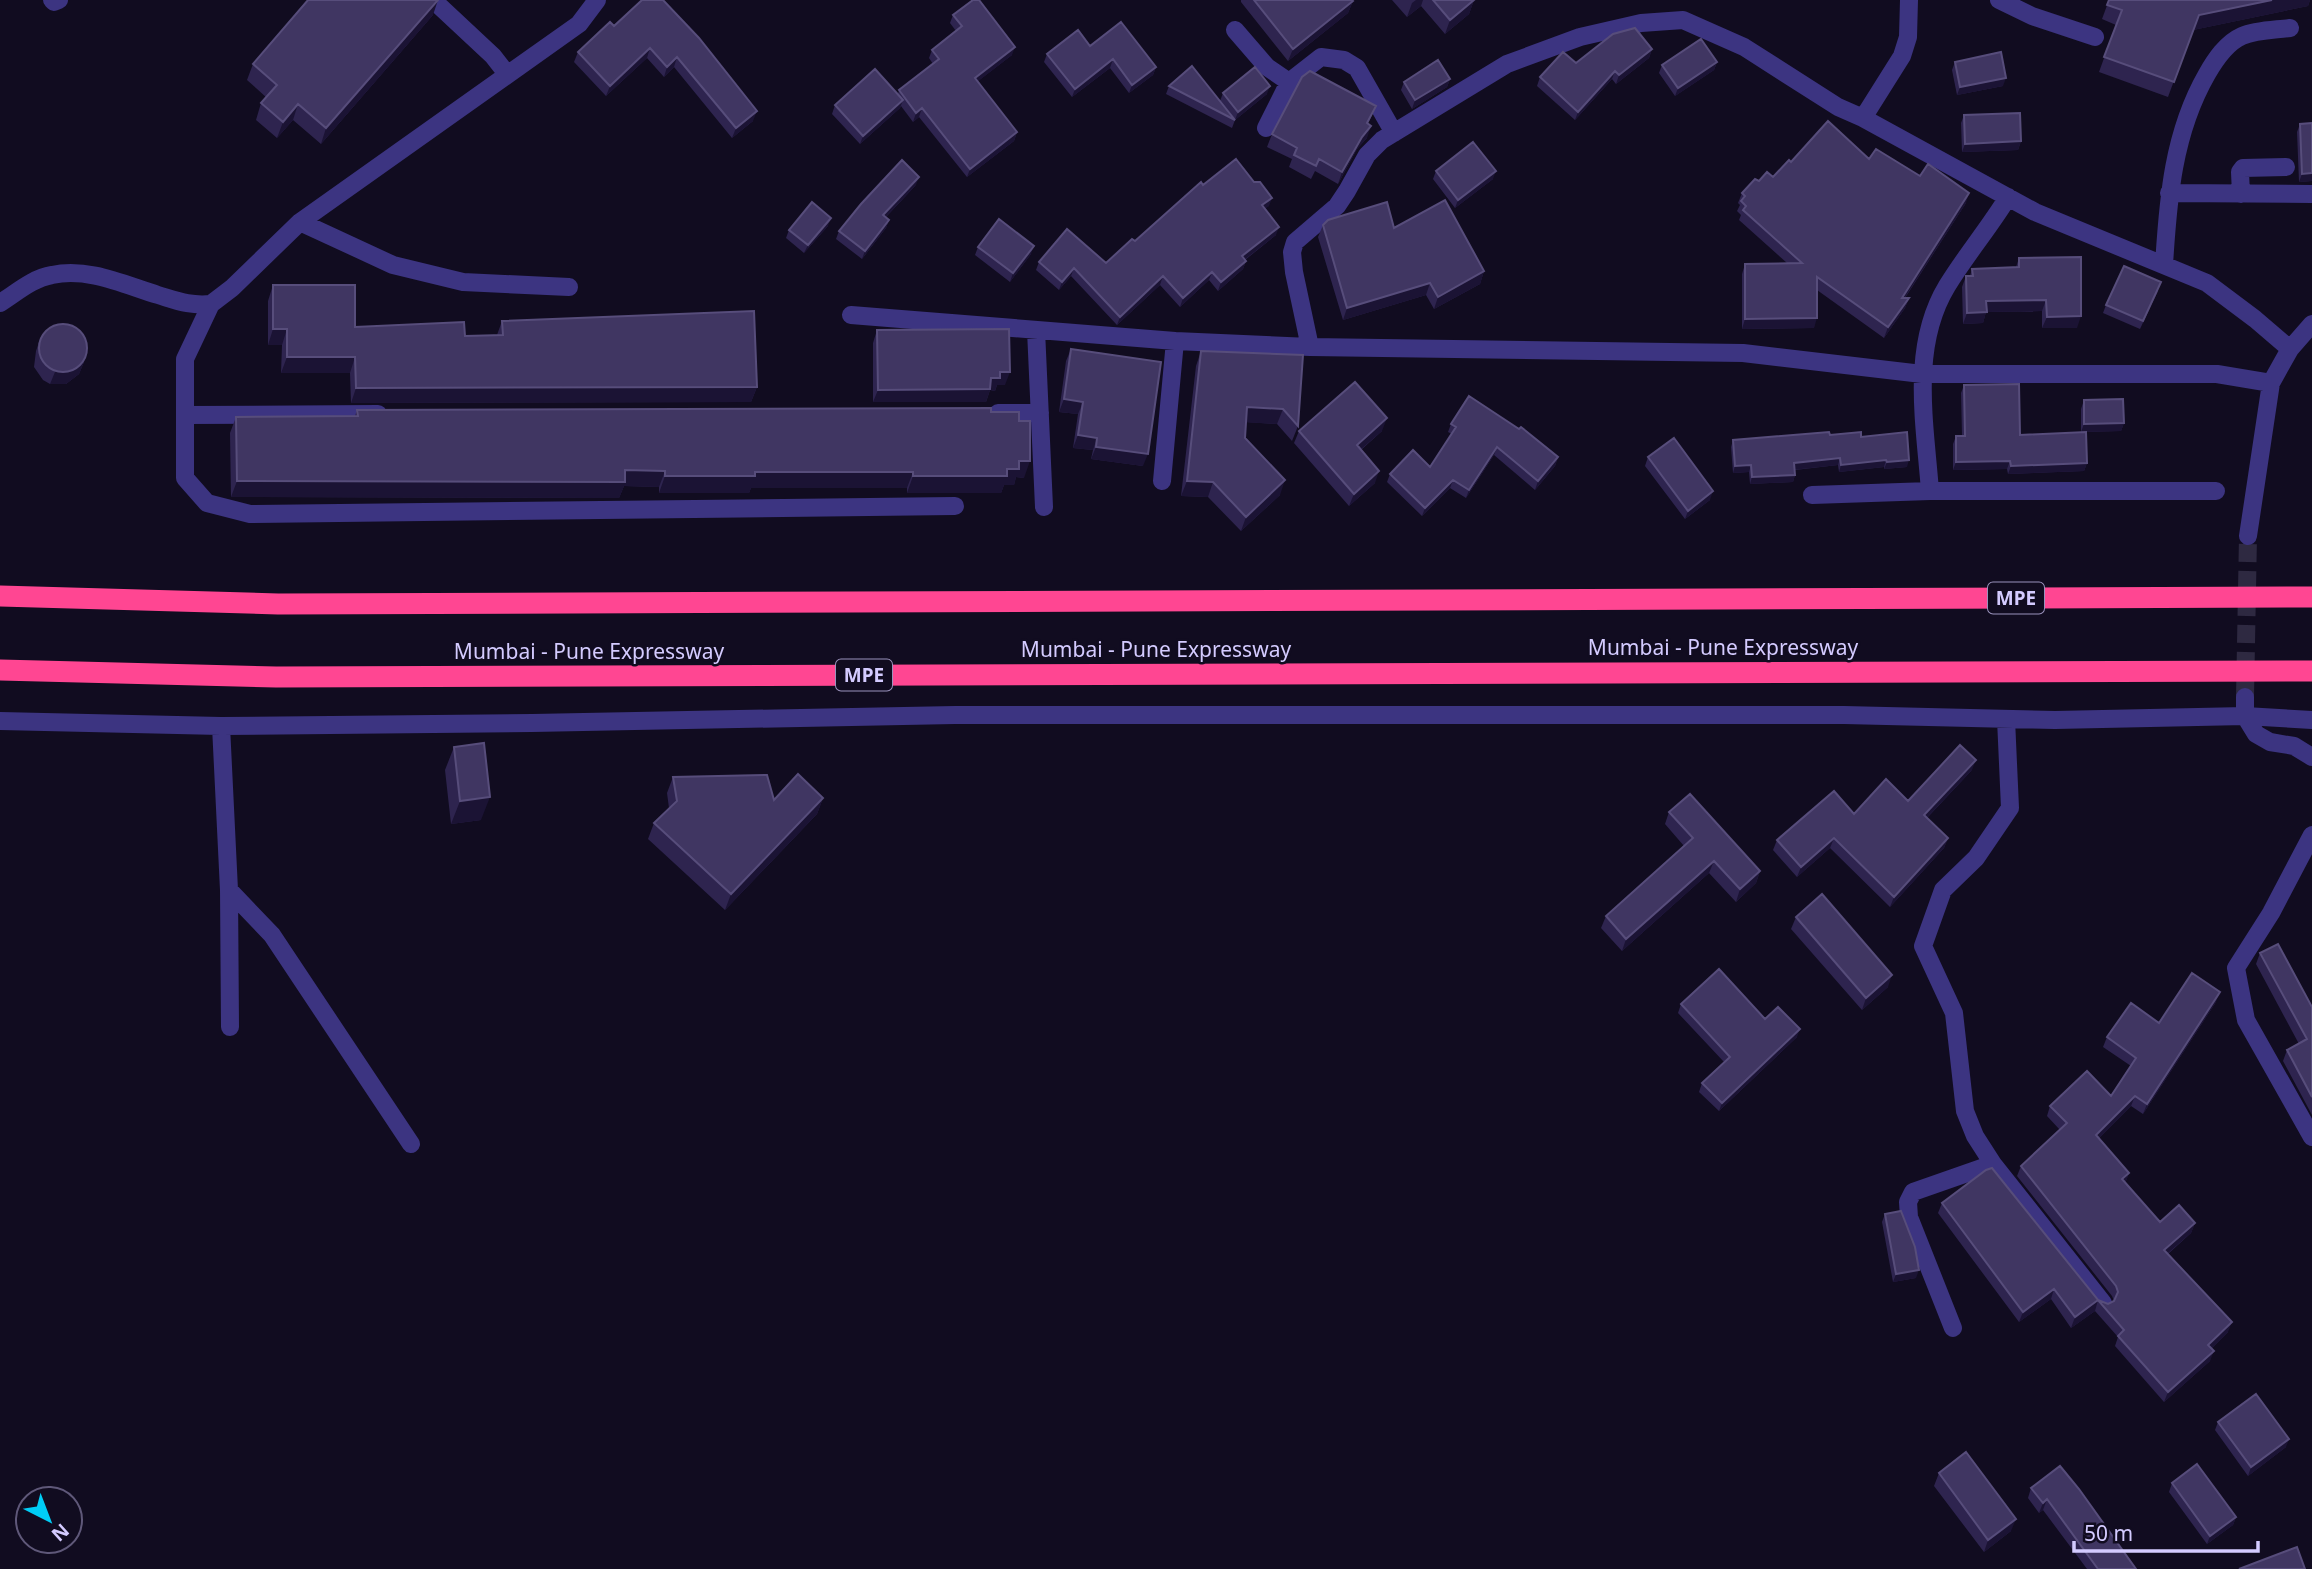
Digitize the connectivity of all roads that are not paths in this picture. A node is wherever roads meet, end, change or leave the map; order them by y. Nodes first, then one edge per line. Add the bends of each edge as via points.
1 (52, 0) edge
2 (59, 0) edge
3 (433, 0) edge
4 (597, 0) edge
5 (1909, 0) edge
6 (1999, 0) edge
7 (2290, 28) dead end
8 (1236, 30) dead end
9 (2095, 37) dead end
10 (507, 74) junction
11 (1289, 82) junction
12 (1863, 118) junction
13 (1266, 128) dead end
14 (1394, 133) junction
15 (2286, 167) dead end
16 (2169, 193) junction
17 (2241, 194) junction
18 (2312, 194) edge
19 (2008, 197) junction
20 (300, 222) junction
21 (2164, 265) junction
22 (569, 287) dead end
23 (0, 303) edge
24 (211, 304) junction
25 (851, 315) dead end
26 (1036, 330) junction
27 (2309, 331) edge
28 (1175, 341) junction
29 (1310, 347) junction
30 (2290, 349) junction
31 (1922, 374) junction
32 (2271, 383) junction
33 (986, 413) edge
34 (1040, 413) junction
35 (401, 414) edge
36 (185, 415) junction
37 (1162, 481) dead end
38 (1930, 491) junction
39 (2216, 491) dead end
40 (1812, 495) dead end
41 (955, 506) dead end
42 (1044, 507) dead end
43 (2248, 536) tunnel mouth
44 (0, 596) edge
45 (2312, 597) edge
46 (0, 670) edge
47 (2312, 671) edge
48 (2245, 697) tunnel mouth
49 (2245, 716) junction
50 (2007, 719) junction
51 (2312, 720) edge
52 (0, 721) edge
53 (221, 726) junction
54 (2312, 757) edge
55 (2312, 835) edge
56 (229, 890) junction
57 (230, 1027) dead end
58 (2312, 1137) edge
59 (411, 1144) dead end
60 (1993, 1164) junction
61 (2103, 1303) edge
62 (1953, 1328) dead end

1 - 2 street
3 - 10 street
4 - 10 street via 579,24
5 - 12 street via 1908,37 1902,56
6 - 9 street
7 - 16 street via 2242,36 2217,56 2180,135
8 - 11 street via 1267,67
10 - 20 street
11 - 13 street
11 - 14 street via 1321,57 1344,60 1357,68
12 - 14 street via 1744,47 1682,20 1642,23 1580,37 1507,65
12 - 19 street
14 - 29 street via 1367,155 1337,206 1295,242 1294,272
15 - 17 street via 2243,168
16 - 17 street
16 - 21 street
17 - 18 street
19 - 21 street
19 - 31 street via 1946,287 1932,318
20 - 22 street via 393,265 463,282
20 - 24 street
21 - 30 street via 2207,283
23 - 24 street via 34,281 70,273 92,274 193,306
24 - 36 street via 185,359
25 - 26 street
26 - 28 street
26 - 34 street
27 - 30 street
28 - 29 street
28 - 37 street
29 - 31 street via 1743,353
30 - 32 street
31 - 32 street via 2217,374
31 - 38 street
32 - 43 street
33 - 34 street
34 - 42 street
35 - 36 street
36 - 41 street via 185,478 207,503 250,514
38 - 39 street
38 - 40 street
44 - 45 highway, MPE via 278,604
46 - 47 highway, Mumbai - Pune Expressway / MPE via 276,677
48 - 49 street
49 - 50 street
49 - 51 street
49 - 54 street via 2256,734
50 - 53 street via 955,715
50 - 60 street via 2010,808 1976,858 1942,890 1923,946 1954,1013 1965,1111
52 - 53 street
53 - 56 street
55 - 58 street via 2236,968 2246,1020
56 - 57 street
56 - 59 street via 272,935
60 - 61 street
60 - 62 street via 1913,1192 1908,1202 1909,1217

